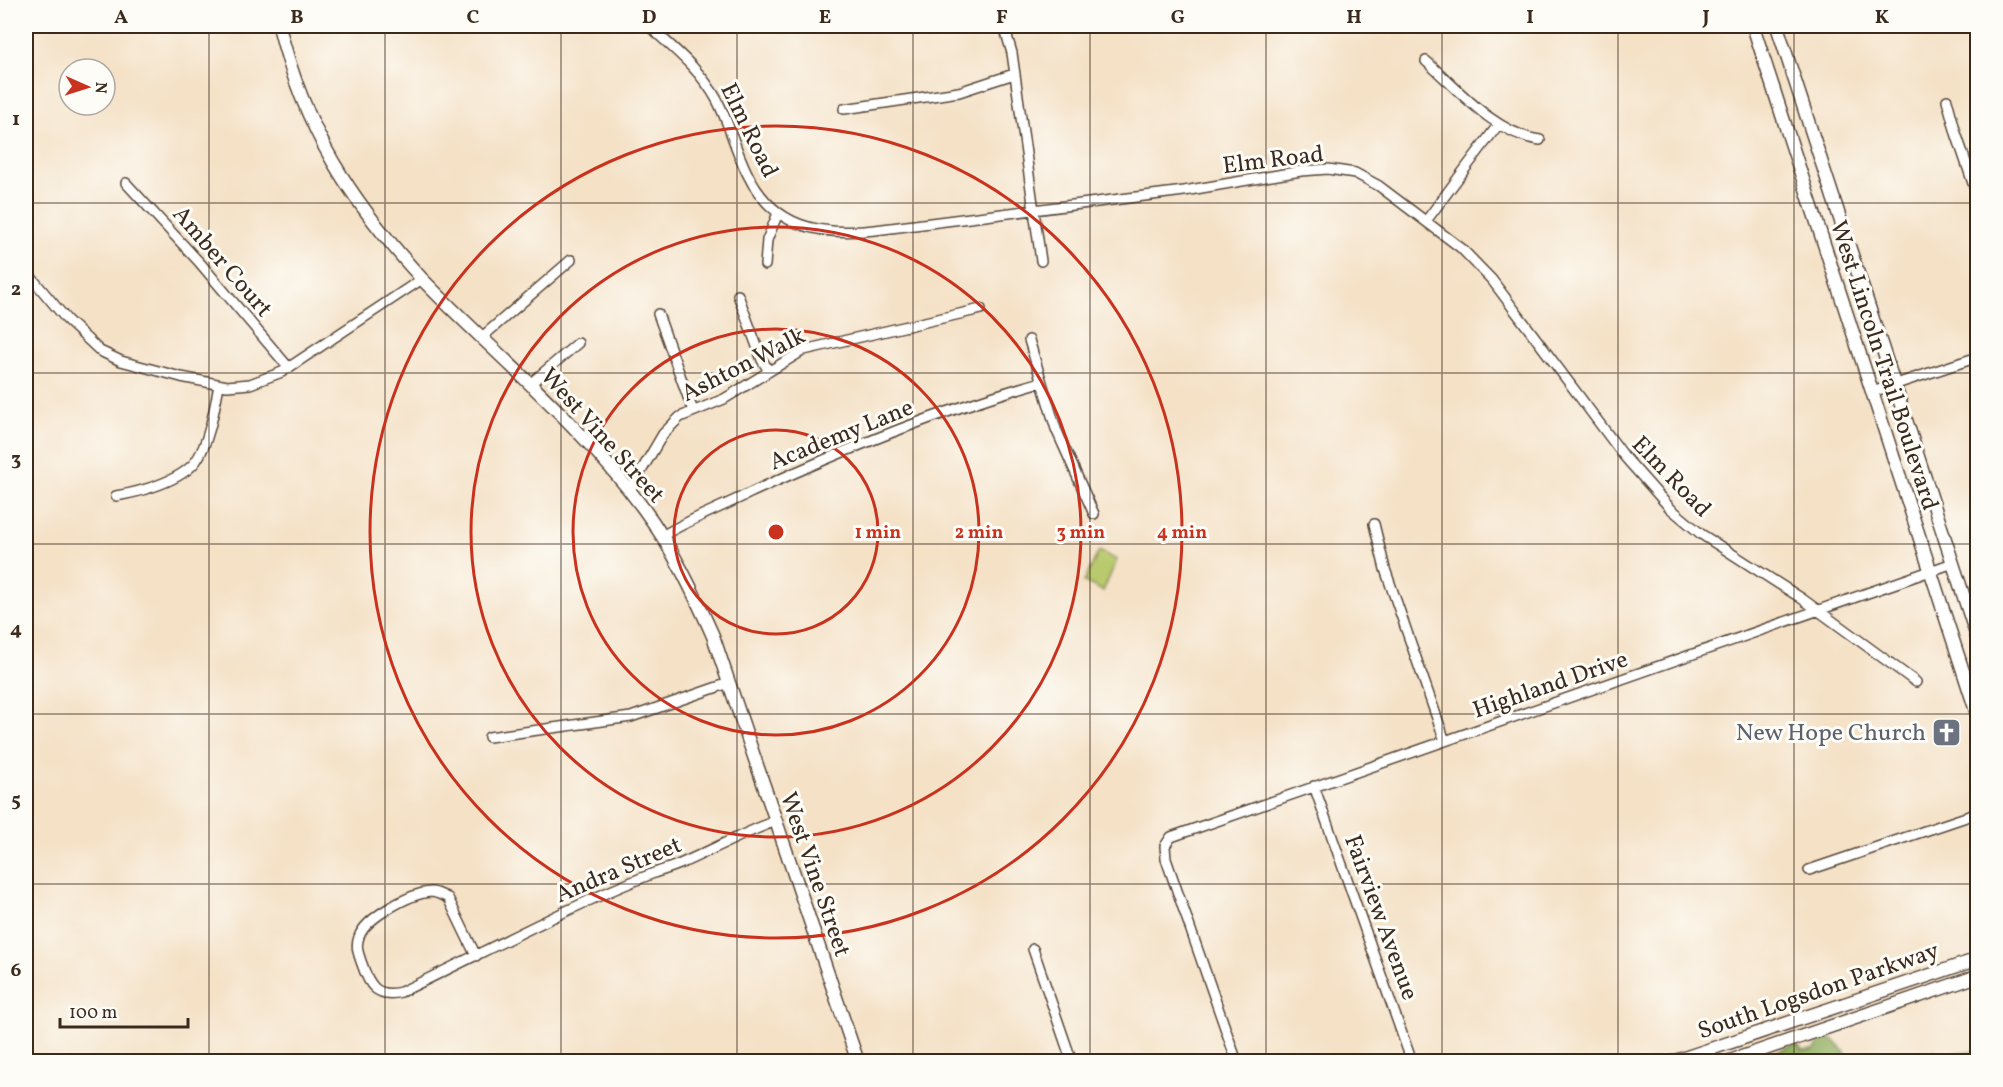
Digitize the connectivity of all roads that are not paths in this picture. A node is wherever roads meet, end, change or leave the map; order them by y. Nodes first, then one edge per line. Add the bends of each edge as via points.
1 (279, 26) edge
2 (649, 26) edge
3 (1004, 26) edge
4 (1753, 26) edge
5 (1777, 26) edge
6 (1426, 61) dead end
7 (1014, 74) junction
8 (1947, 100) dead end
9 (844, 109) dead end
10 (1498, 125) junction
11 (1540, 140) dead end
12 (126, 183) dead end
13 (1977, 198) edge
14 (1032, 209) junction
15 (778, 213) junction
16 (1426, 221) junction
17 (571, 260) dead end
18 (1041, 261) dead end
19 (765, 265) dead end
20 (26, 272) edge
21 (422, 279) junction
22 (738, 295) dead end
23 (981, 309) dead end
24 (658, 314) dead end
25 (481, 338) junction
26 (1029, 340) dead end
27 (578, 343) dead end
28 (1977, 357) edge
29 (289, 368) junction
30 (769, 371) junction
31 (1041, 382) junction
32 (530, 384) junction
33 (1894, 384) junction
34 (219, 385) junction
35 (1872, 392) junction
36 (693, 411) junction
37 (630, 490) junction
38 (116, 496) dead end
39 (1094, 514) dead end
40 (1374, 524) dead end
41 (662, 536) junction
42 (1953, 564) junction
43 (1930, 572) junction
44 (1818, 611) junction
45 (1977, 640) edge
46 (1916, 682) dead end
47 (729, 683) junction
48 (1977, 717) edge
49 (489, 736) dead end
50 (1445, 741) junction
51 (1314, 786) junction
52 (1977, 813) edge
53 (776, 821) junction
54 (1809, 870) dead end
55 (1033, 950) dead end
56 (476, 956) junction
57 (1977, 959) edge
58 (1977, 976) edge
59 (1742, 1038) junction
60 (1748, 1054) junction
61 (858, 1062) edge
62 (1072, 1062) edge
63 (1238, 1062) edge
64 (1412, 1062) edge
65 (1672, 1062) edge
66 (1727, 1062) edge

1 - 21 main road, West Vine Street via 310,120 337,172 376,226
2 - 15 street, Elm Road via 700,75 722,111 747,174
3 - 7 street
4 - 35 main road, West Lincoln Trail Boulevard
5 - 33 main road, West Lincoln Trail Boulevard
6 - 10 street
7 - 9 street via 959,92
7 - 14 street
8 - 13 street
10 - 11 street
10 - 16 street
12 - 29 street, Amber Court
14 - 15 street, Elm Road via 849,233 811,229
14 - 16 street, Elm Road via 1173,193 1328,169 1367,179
14 - 18 street
15 - 19 street via 767,240
16 - 44 street, Elm Road via 1461,248 1491,280 1624,456 1670,508 1701,534
17 - 25 street
20 - 34 street via 100,351 121,361
21 - 25 main road, West Vine Street
21 - 29 street
22 - 30 street
23 - 30 street, Ashton Walk via 804,350
24 - 36 street
25 - 32 main road, West Vine Street
26 - 31 street
27 - 32 street
28 - 33 street
29 - 34 street via 250,384
30 - 36 street, Ashton Walk via 724,399
31 - 39 street via 1056,429
31 - 41 street, Academy Lane via 853,448
32 - 37 main road, West Vine Street
33 - 35 street
33 - 42 main road, West Lincoln Trail Boulevard
34 - 38 street via 205,442 191,466 164,482
35 - 43 main road, West Lincoln Trail Boulevard
36 - 37 street, Ashton Walk via 680,417 663,434
37 - 41 main road, West Vine Street
40 - 50 street via 1385,569
41 - 47 main road, West Vine Street via 696,597
42 - 43 street, Highland Drive
42 - 45 main road, West Lincoln Trail Boulevard
43 - 44 street, Highland Drive
43 - 48 main road, West Lincoln Trail Boulevard
44 - 46 street, Elm Road
44 - 50 street, Highland Drive
47 - 49 street via 631,717
47 - 53 main road, West Vine Street
50 - 51 street, Highland Drive
51 - 63 street, Highland Drive via 1171,837 1165,846 1166,859
51 - 64 street, Fairview Avenue
52 - 54 street
53 - 56 street, Andra Street
53 - 61 main road, West Vine Street
55 - 62 street
56 - 56 street, Andra Street via 448,898 433,892 390,908 363,928 357,947 368,980 374,988 390,995
57 - 59 main road, South Logsdon Parkway
58 - 60 main road, South Logsdon Parkway
59 - 60 street
59 - 65 main road, South Logsdon Parkway
60 - 66 main road, South Logsdon Parkway

